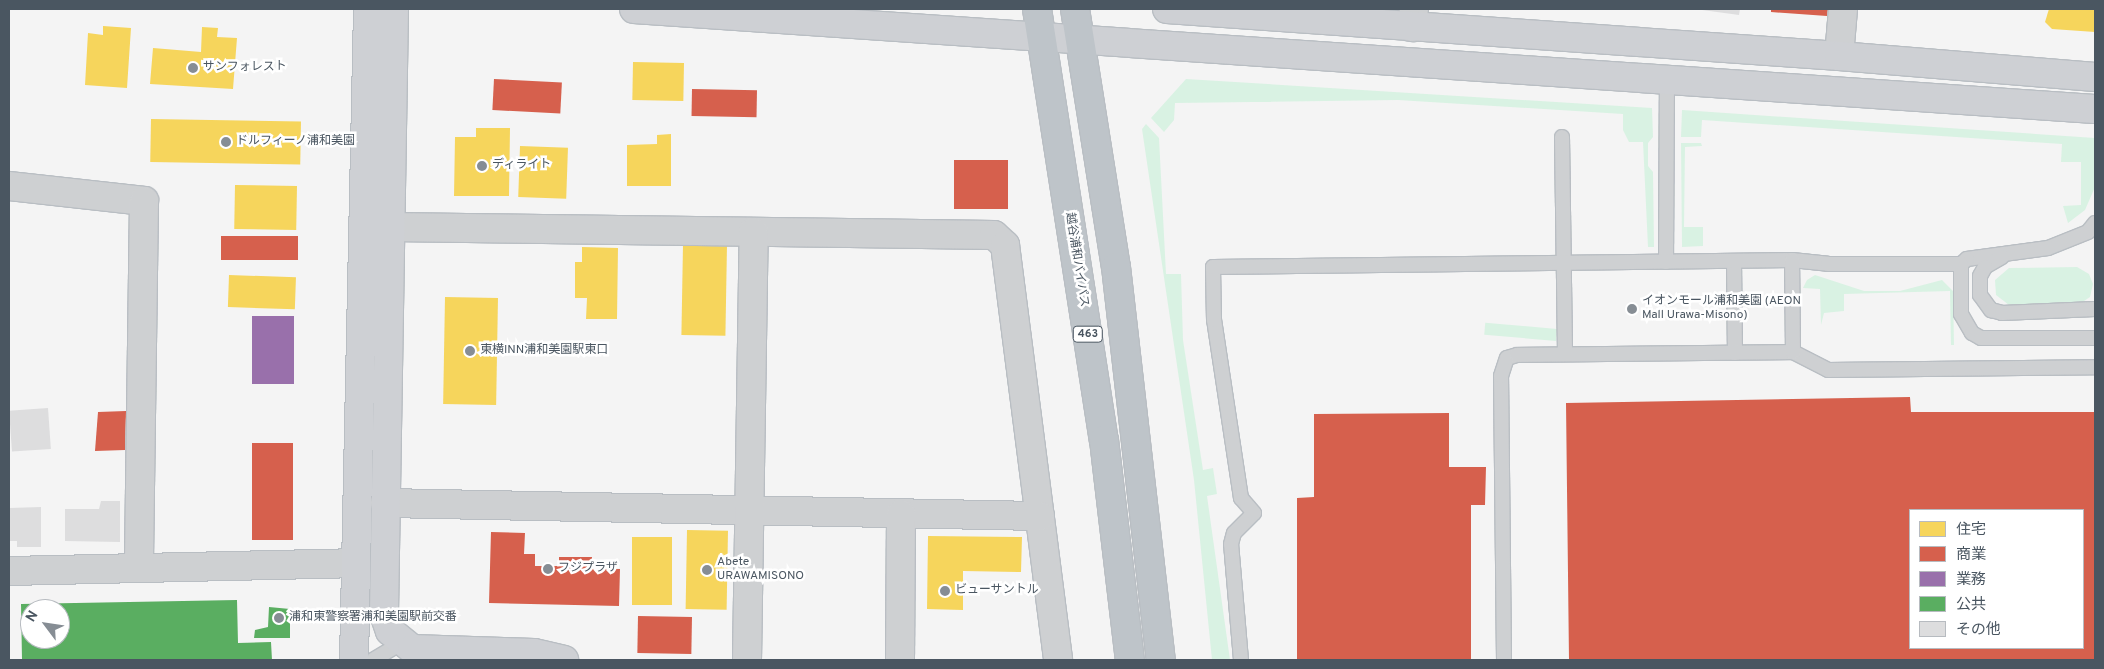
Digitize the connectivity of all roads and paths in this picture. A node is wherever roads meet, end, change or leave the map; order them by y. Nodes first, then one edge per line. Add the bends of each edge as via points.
1 (368, 9) edge
2 (394, 9) edge
3 (634, 9) edge
4 (1037, 9) edge
5 (1075, 9) edge
6 (1167, 9) edge
7 (1843, 9) edge
8 (1413, 18) edge
9 (1041, 36) junction
10 (1080, 38) junction
11 (1839, 56) junction
12 (2095, 77) edge
13 (1667, 80) junction
14 (2095, 109) edge
15 (1562, 137) dead end
16 (9, 186) edge
17 (2095, 223) edge
18 (390, 227) junction
19 (754, 232) junction
20 (2012, 253) junction
21 (1792, 260) junction
22 (1734, 261) junction
23 (1666, 262) junction
24 (1564, 263) junction
25 (1961, 264) junction
26 (2095, 309) edge
27 (2095, 338) edge
28 (1793, 352) junction
29 (1735, 353) junction
30 (1565, 354) junction
31 (2095, 367) edge
32 (385, 503) junction
33 (749, 511) junction
34 (901, 514) junction
35 (1040, 516) junction
36 (356, 563) junction
37 (139, 566) junction
38 (9, 571) edge
39 (401, 643) junction
40 (354, 660) edge
41 (373, 660) edge
42 (564, 660) edge
43 (747, 660) edge
44 (900, 660) edge
45 (1058, 660) edge
46 (1130, 660) edge
47 (1161, 660) edge
48 (1241, 660) edge
49 (1504, 660) edge

1 - 36 street
2 - 18 street
3 - 9 street
4 - 9 highway, 越谷浦和バイパス / 463
5 - 10 highway, 463
6 - 8 street
7 - 11 street
8 - 11 street
9 - 10 street
9 - 46 highway, 越谷浦和バイパス / 463 via 1104,440
10 - 13 street
10 - 47 highway, 463 via 1116,267
11 - 12 street
13 - 14 street
13 - 23 lane
15 - 24 lane
16 - 37 street via 144,201
17 - 20 lane via 2088,232 2069,241 2048,248
18 - 19 street
18 - 32 street
19 - 33 street
19 - 35 street via 994,235 1005,244
20 - 25 lane via 1967,259
20 - 26 lane via 1985,266 1980,276 1980,295 1991,310 2002,313
21 - 22 lane
21 - 25 lane via 1828,264
21 - 28 lane
22 - 23 lane
22 - 29 lane
23 - 24 lane
24 - 30 lane
24 - 48 lane via 1213,267 1214,320 1241,498 1254,513 1234,533 1232,555
25 - 27 lane via 1961,314 1972,333 1981,338
28 - 29 lane
28 - 31 lane via 1828,370
29 - 30 lane
30 - 49 lane via 1516,355 1507,358 1502,366
32 - 33 street
32 - 39 street via 384,614 390,631
33 - 34 street
33 - 43 street
34 - 35 street
34 - 44 street
35 - 45 street
36 - 37 street
36 - 40 street
37 - 38 street
39 - 41 lane
39 - 42 street via 412,649 534,653

